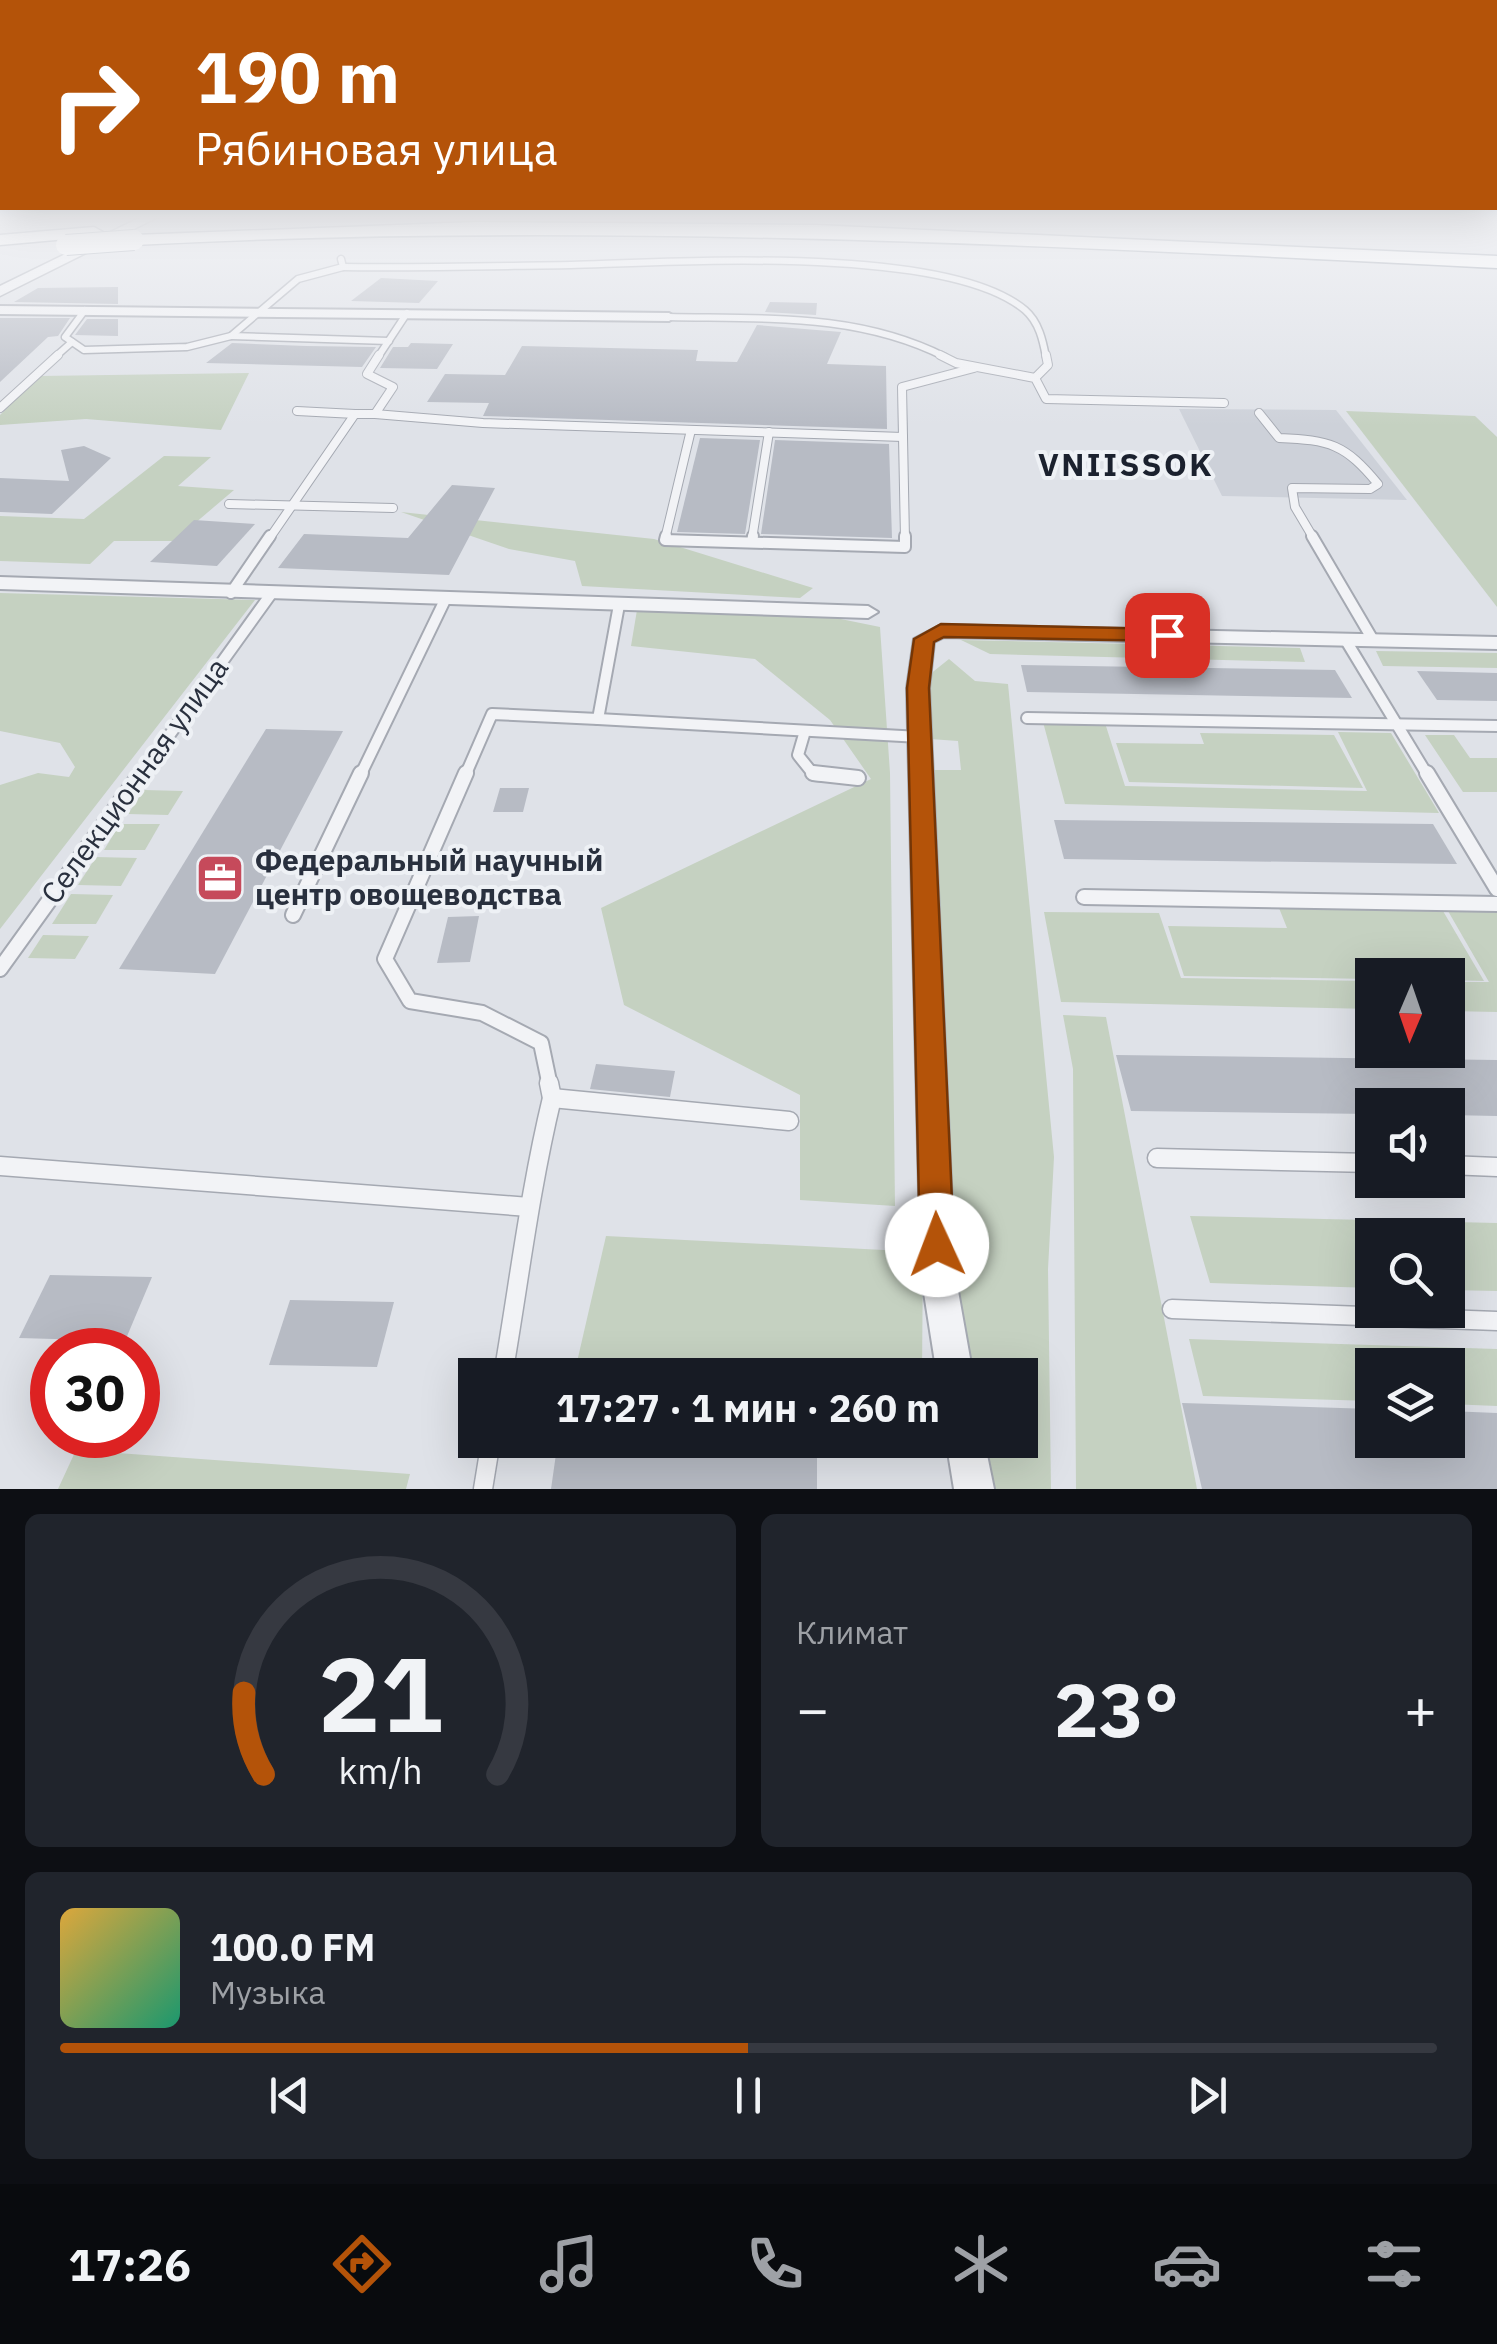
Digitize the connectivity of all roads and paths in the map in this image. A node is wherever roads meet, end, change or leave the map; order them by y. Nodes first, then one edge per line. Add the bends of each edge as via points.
1 (289, 286) edge
2 (970, 286) edge
3 (0, 310) edge
4 (85, 310) junction
5 (261, 311) junction
6 (407, 313) junction
7 (669, 317) joint
8 (231, 336) junction
9 (389, 341) junction
10 (72, 342) junction
11 (974, 368) junction
12 (1035, 378) junction
13 (1224, 403) dead end
14 (0, 408) edge
15 (297, 411) dead end
16 (1258, 413) dead end
17 (355, 414) junction
18 (375, 414) junction
19 (690, 430) junction
20 (769, 432) junction
21 (903, 437) junction
22 (229, 504) dead end
23 (292, 506) junction
24 (393, 508) dead end
25 (752, 542) junction
26 (0, 582) edge
27 (230, 593) junction
28 (271, 594) junction
29 (444, 600) junction
30 (619, 605) junction
31 (868, 612) dead end
32 (1345, 639) junction
33 (1373, 640) junction
34 (1497, 643) edge
35 (1027, 718) dead end
36 (598, 720) junction
37 (1395, 724) junction
38 (1497, 726) edge
39 (804, 731) junction
40 (920, 737) junction
41 (858, 778) dead end
42 (1497, 889) edge
43 (1084, 896) dead end
44 (1497, 904) edge
45 (293, 915) dead end
46 (0, 969) edge
47 (552, 1098) junction
48 (789, 1121) dead end
49 (1157, 1158) dead end
50 (1355, 1164) edge
51 (1465, 1165) edge
52 (0, 1166) edge
53 (1497, 1166) edge
54 (529, 1207) junction
55 (1172, 1309) dead end
56 (1497, 1320) edge
57 (506, 1358) edge
58 (952, 1358) edge
59 (489, 1458) edge
60 (969, 1458) edge
61 (483, 1489) edge
62 (974, 1489) edge

1 - 5 lane
2 - 12 lane via 1022,306 1038,326 1048,365
3 - 4 street
4 - 5 street
4 - 10 lane via 65,337
5 - 6 street
5 - 8 lane
6 - 7 street
6 - 9 lane
7 - 11 lane via 830,320 909,338
8 - 9 lane
8 - 10 lane via 187,347 84,350
9 - 18 lane via 367,374 393,387
10 - 14 lane
11 - 12 lane
11 - 21 lane via 902,387
12 - 13 lane via 1046,399
15 - 17 lane
16 - 33 lane via 1278,438 1348,446 1378,484 1292,488 1295,507
17 - 18 lane
17 - 23 lane
18 - 19 lane
19 - 20 lane
19 - 25 lane via 665,540
20 - 21 lane
20 - 25 lane
21 - 25 lane via 905,547
22 - 23 lane
23 - 24 lane
23 - 27 lane
26 - 27 street
27 - 28 street
28 - 29 street
28 - 46 lane, Селекционная улица
29 - 30 street
29 - 45 lane
30 - 31 street
30 - 36 lane
32 - 33 street
32 - 37 lane
32 - 40 street via 929,634 918,688
33 - 34 street
35 - 37 lane
36 - 39 lane
36 - 47 lane via 492,714 386,959 410,1000 482,1012 541,1043
37 - 38 lane
37 - 42 lane
39 - 40 lane
39 - 41 lane via 798,755 814,775
40 - 58 street via 938,1274
43 - 44 lane
47 - 48 lane
47 - 54 lane
49 - 50 lane
51 - 53 lane
52 - 54 lane
54 - 57 lane
55 - 56 lane
59 - 61 lane
60 - 62 street

